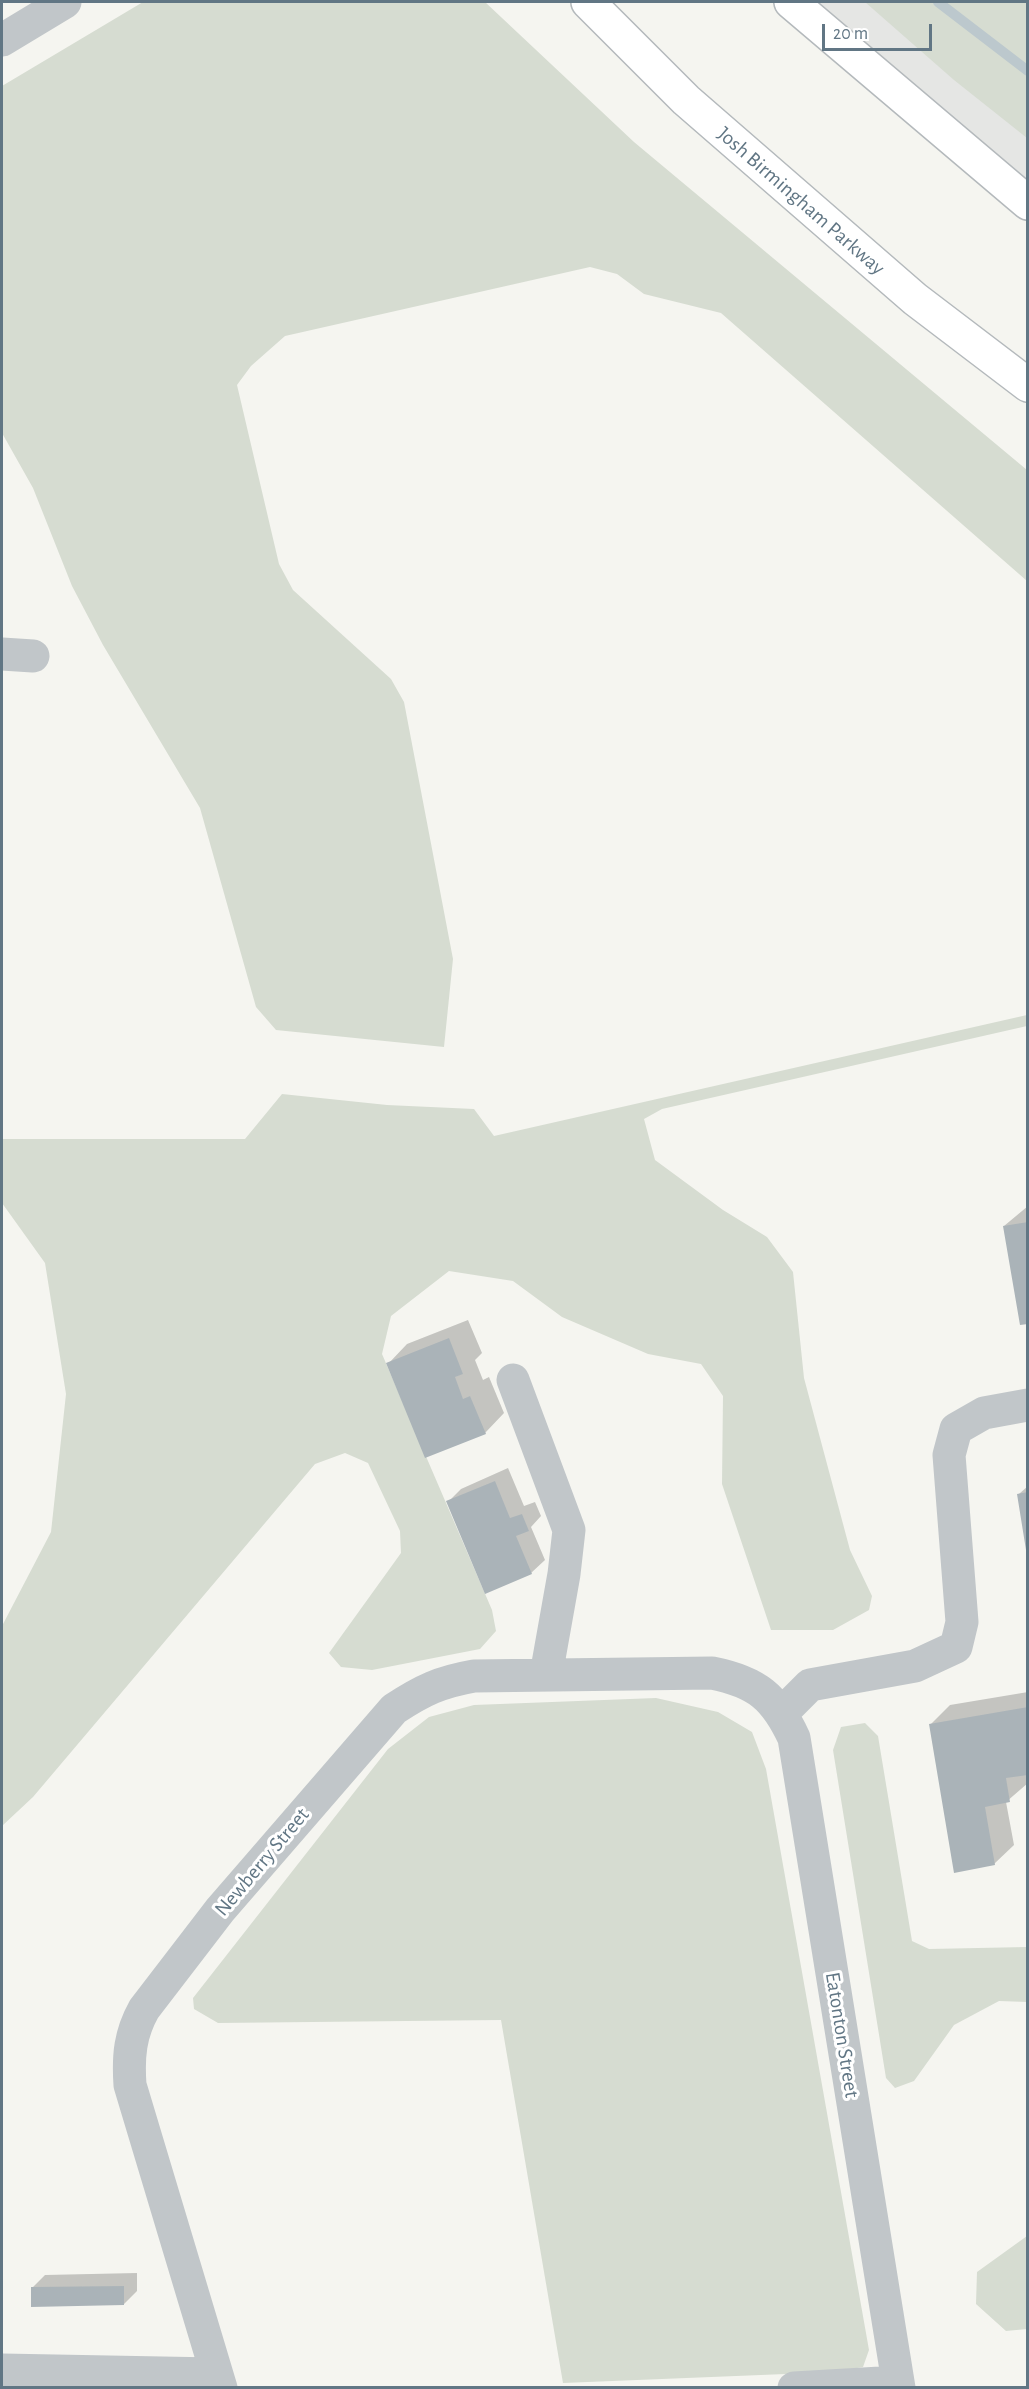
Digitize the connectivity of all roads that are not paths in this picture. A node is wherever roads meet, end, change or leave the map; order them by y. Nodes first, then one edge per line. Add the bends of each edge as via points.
1 (65, 2) edge
2 (588, 2) edge
3 (791, 2) edge
4 (2, 40) edge
5 (1028, 203) edge
6 (915, 299) junction
7 (1028, 385) edge
8 (1028, 399) edge
9 (513, 1380) dead end
10 (1028, 1405) edge
11 (546, 1675) junction
12 (772, 1702) junction
13 (2, 2370) edge
14 (218, 2381) edge
15 (899, 2385) edge
16 (794, 2388) edge

1 - 4 street
2 - 6 main road, Josh Birmingham Parkway via 686,100
3 - 5 main road
6 - 7 main road, Josh Birmingham Parkway
6 - 8 main road
9 - 11 street via 568,1530
10 - 12 street via 984,1413 956,1429 949,1455 962,1622 956,1647 915,1666 810,1685
11 - 12 street, Newberry Street via 712,1673 738,1678
11 - 14 street, Newberry Street via 474,1676 439,1683 394,1709 220,1910 137,2023 128,2054 130,2085
12 - 15 street, Eatonton Street via 794,1738
13 - 14 street
15 - 16 street

